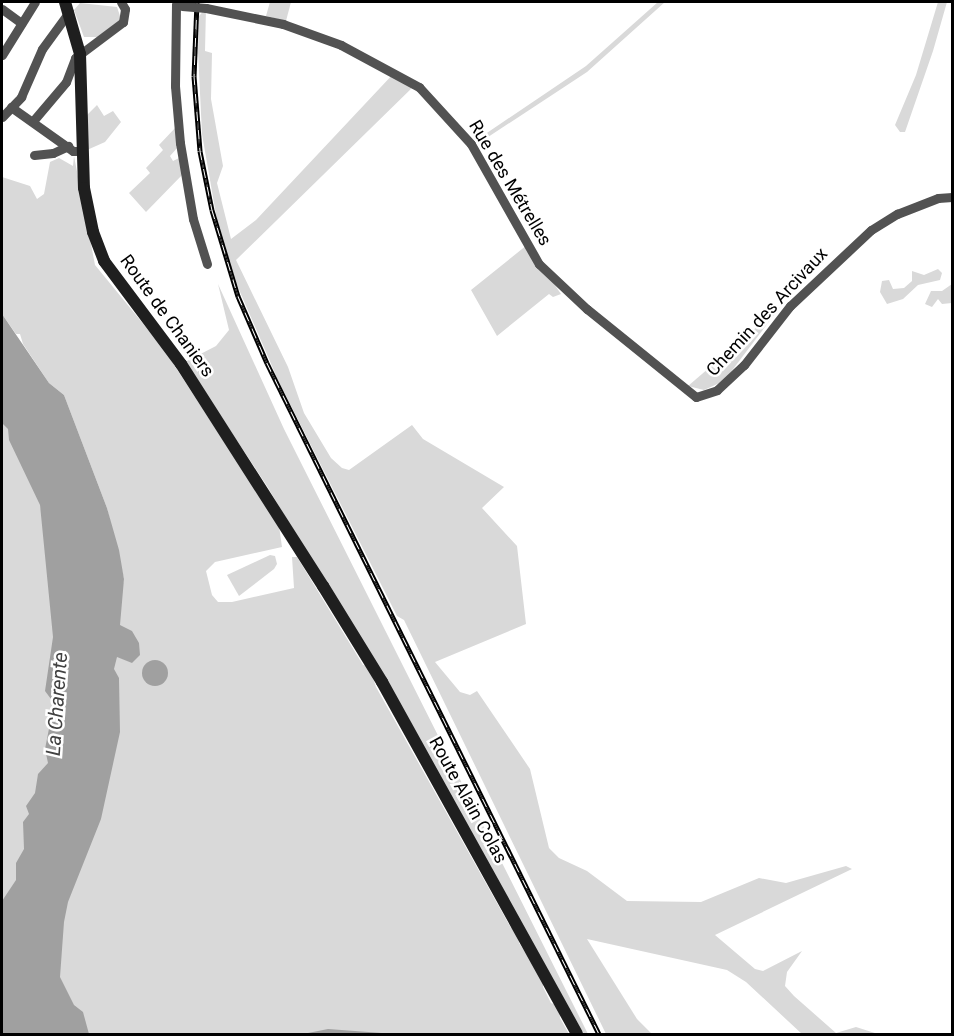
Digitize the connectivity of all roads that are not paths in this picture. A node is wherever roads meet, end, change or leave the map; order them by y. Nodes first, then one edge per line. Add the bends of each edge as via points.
1 (35, 2) edge
2 (121, 2) edge
3 (175, 4) edge
4 (67, 7) edge
5 (2, 9) edge
6 (21, 22) junction
7 (2, 54) edge
8 (80, 54) junction
9 (11, 107) junction
10 (2, 117) edge
11 (33, 121) junction
12 (68, 146) junction
13 (81, 151) junction
14 (34, 155) dead end
15 (952, 197) edge
16 (207, 264) dead end
17 (696, 397) joint
18 (323, 586) joint
19 (577, 1035) edge

1 - 6 street
2 - 8 street via 125,9 123,22
3 - 16 street via 180,143
3 - 17 street, Rue des Métrelles, bridge via 283,24 341,45 419,87 471,144 540,264 587,309
4 - 8 street, Route de Chaniers
4 - 9 street via 42,49 21,97
5 - 6 street
6 - 7 street
8 - 11 street via 66,82
8 - 13 street, Route de Chaniers
9 - 10 street
9 - 11 street
11 - 12 street
12 - 13 street
12 - 14 street
13 - 18 street, Route de Chaniers via 88,214 104,261 181,364
15 - 17 street, Chemin des Arcivaux via 907,210 871,230 790,306 744,365 717,390
18 - 19 street, Route Alain Colas via 381,682

